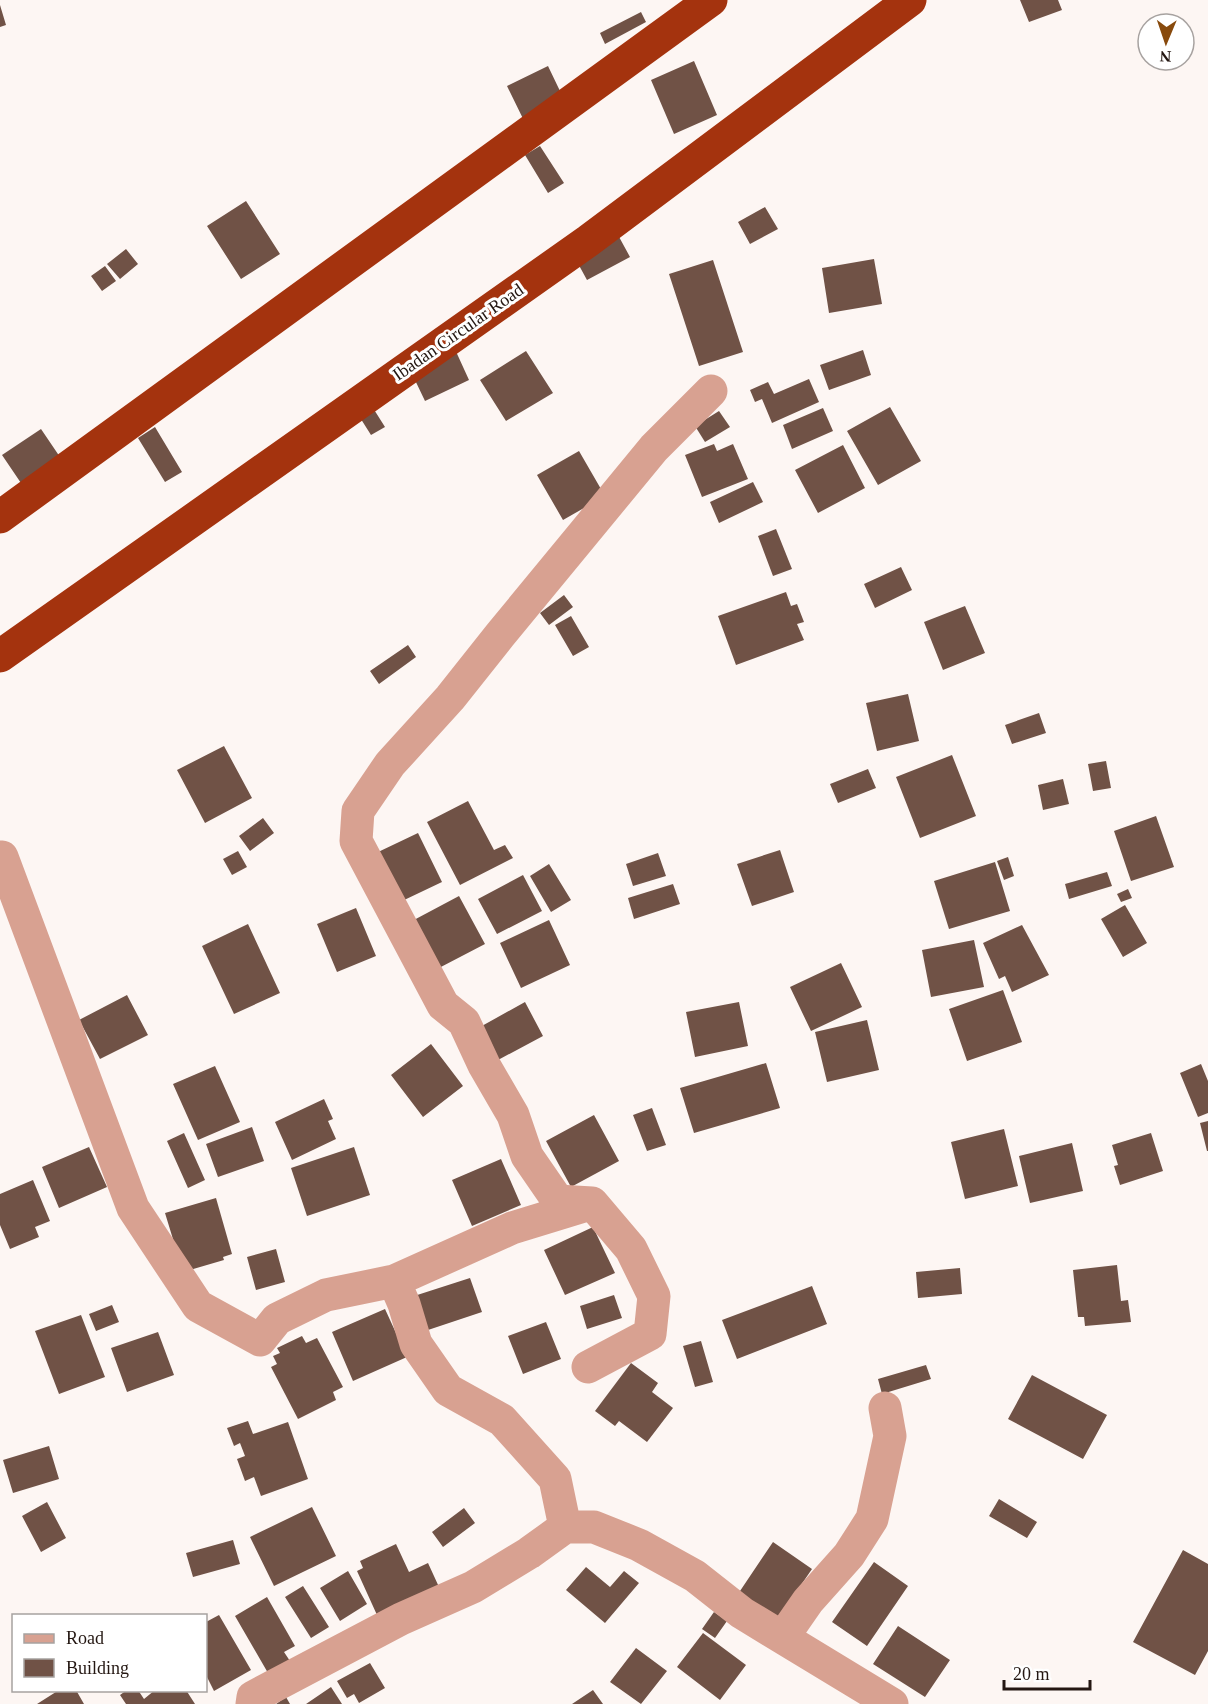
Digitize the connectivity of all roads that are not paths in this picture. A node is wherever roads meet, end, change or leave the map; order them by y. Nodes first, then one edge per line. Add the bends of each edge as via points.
1 (711, 0) edge
2 (910, 0) edge
3 (711, 391) dead end
4 (0, 517) edge
5 (0, 656) edge
6 (2, 857) dead end
7 (592, 1203) junction
8 (394, 1281) junction
9 (588, 1367) dead end
10 (885, 1408) dead end
11 (565, 1527) junction
12 (783, 1637) junction
13 (252, 1704) edge
14 (892, 1704) edge

1 - 4 highway
2 - 5 highway, Ibadan Circular Road via 588,241
3 - 7 street via 654,448 450,698 390,765 358,810 356,841 443,1005 464,1022 513,1115 527,1156 558,1201
6 - 8 street via 133,1208 198,1306 260,1340 277,1318 326,1296
7 - 8 street via 512,1228
7 - 9 street via 631,1249 654,1296 651,1334
8 - 11 street via 416,1344 448,1390 502,1420 555,1479
10 - 12 street via 890,1436 872,1519 849,1555 808,1601
11 - 12 street via 594,1527 639,1545 695,1576 742,1613
11 - 13 street via 473,1587 299,1672 253,1697
12 - 14 street

